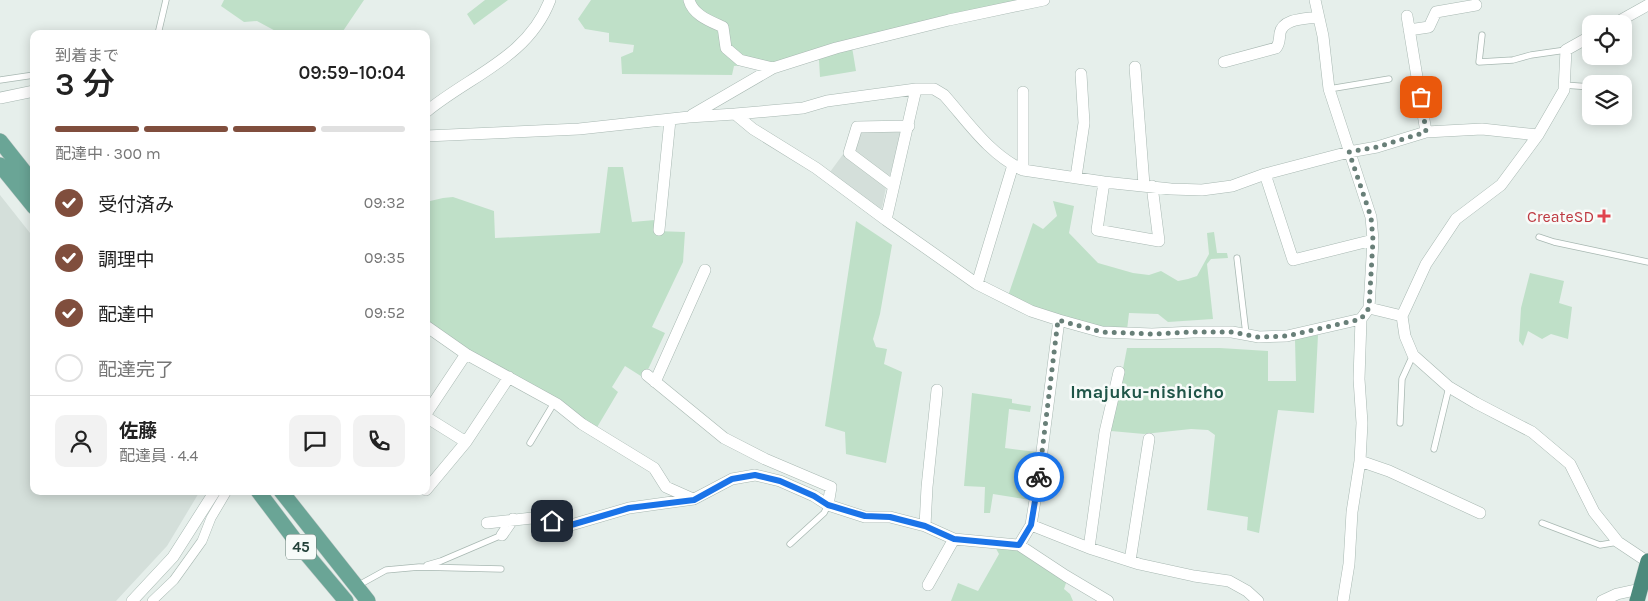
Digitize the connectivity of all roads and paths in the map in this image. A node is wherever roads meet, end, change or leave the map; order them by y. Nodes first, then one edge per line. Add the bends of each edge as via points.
1 (166, 0) edge
2 (550, 0) edge
3 (689, 0) edge
4 (1044, 0) edge
5 (1315, 0) edge
6 (1476, 5) dead end
7 (1648, 5) edge
8 (1630, 15) edge
9 (1407, 16) dead end
10 (1318, 17) junction
11 (159, 30) edge
12 (1410, 30) junction
13 (1482, 35) dead end
14 (1582, 41) edge
15 (1566, 50) junction
16 (1224, 62) dead end
17 (1135, 67) dead end
18 (773, 68) junction
19 (1081, 74) dead end
20 (30, 76) edge
21 (1389, 79) dead end
22 (0, 80) edge
23 (1564, 85) junction
24 (1582, 86) edge
25 (916, 89) junction
26 (1329, 89) junction
27 (30, 92) edge
28 (1023, 92) dead end
29 (0, 98) edge
30 (430, 109) edge
31 (735, 114) junction
32 (689, 117) junction
33 (670, 120) junction
34 (909, 126) junction
35 (1426, 132) junction
36 (1538, 135) junction
37 (430, 136) edge
38 (0, 141) edge
39 (1349, 152) junction
40 (0, 165) edge
41 (1018, 168) junction
42 (1264, 174) junction
43 (1076, 178) junction
44 (30, 179) edge
45 (1104, 182) junction
46 (893, 186) junction
47 (1148, 186) junction
48 (30, 202) edge
49 (886, 220) junction
50 (659, 230) dead end
51 (1539, 237) dead end
52 (1373, 240) junction
53 (1237, 258) dead end
54 (1648, 262) edge
55 (705, 270) dead end
56 (977, 284) junction
57 (1369, 308) junction
58 (1402, 316) junction
59 (1361, 319) junction
60 (1058, 320) junction
61 (430, 329) edge
62 (1246, 334) junction
63 (466, 354) junction
64 (1413, 355) junction
65 (1119, 372) dead end
66 (509, 377) junction
67 (1449, 387) junction
68 (937, 390) dead end
69 (554, 403) junction
70 (430, 410) edge
71 (430, 419) edge
72 (1400, 423) dead end
73 (1149, 439) dead end
74 (466, 442) junction
75 (530, 443) dead end
76 (1434, 449) dead end
77 (1360, 461) junction
78 (430, 486) edge
79 (212, 495) edge
80 (225, 495) edge
81 (261, 495) edge
82 (284, 495) edge
83 (694, 500) junction
84 (828, 505) junction
85 (1480, 513) dead end
86 (513, 519) junction
87 (487, 523) dead end
88 (1542, 523) dead end
89 (1031, 525) junction
90 (925, 526) junction
91 (502, 535) joint
92 (954, 539) junction
93 (1618, 542) junction
94 (790, 544) dead end
95 (1019, 545) junction
96 (1089, 548) junction
97 (1130, 561) junction
98 (1648, 562) edge
99 (419, 567) junction
100 (501, 568) dead end
101 (928, 585) dead end
102 (355, 587) junction
103 (1639, 595) edge
104 (132, 601) edge
105 (152, 601) edge
106 (346, 601) edge
107 (368, 601) edge
108 (1108, 601) edge
109 (1258, 601) edge
110 (1343, 601) edge
111 (1602, 601) edge

1 - 11 lane
2 - 30 street via 534,29 506,58
3 - 18 street via 700,15 723,27 726,48 740,60
4 - 18 street via 854,43
5 - 10 street
6 - 12 street via 1436,12 1429,28
7 - 8 street
9 - 12 street
10 - 16 street via 1287,22 1282,27 1276,48
10 - 26 street
12 - 35 street
13 - 15 lane via 1479,62 1513,60
14 - 15 street
15 - 23 street
17 - 47 street
18 - 32 street
19 - 43 street via 1084,123
20 - 22 lane
21 - 26 lane
23 - 24 lane
23 - 36 street
25 - 31 street via 827,101 803,108
25 - 34 street
25 - 41 street via 934,90 944,95 996,154
26 - 39 street
27 - 29 street
28 - 41 street
31 - 32 street
31 - 49 street
32 - 33 street
33 - 37 street
33 - 50 street
34 - 46 street
34 - 46 street via 858,127 849,153
35 - 36 street via 1482,129
35 - 39 street
36 - 58 street via 1501,185 1456,219 1426,264
38 - 44 main road
39 - 42 street
39 - 52 street via 1371,217
40 - 48 main road
41 - 43 street
41 - 56 street
42 - 47 street via 1232,186 1209,189
42 - 52 street via 1293,260
43 - 45 street
45 - 47 street
45 - 47 street via 1097,230 1159,241
46 - 49 street
49 - 56 street
51 - 54 lane
52 - 57 street
53 - 62 lane
55 - 84 street via 651,378 724,438 831,487
56 - 60 street via 1031,311
57 - 58 street
57 - 59 street
58 - 64 street via 1405,336
59 - 62 street via 1287,336
59 - 77 street
60 - 62 street via 1102,332
60 - 89 street
61 - 63 street
63 - 66 street
63 - 70 street
64 - 67 street
64 - 72 lane via 1402,379
65 - 96 street via 1105,432
66 - 69 street
66 - 74 street
67 - 76 lane
67 - 93 street via 1532,432 1570,464 1594,512
68 - 90 street
69 - 75 lane
69 - 83 street via 654,468 666,487
71 - 74 street
73 - 97 street
74 - 78 street
77 - 85 street via 1390,471
77 - 110 street
79 - 104 street via 173,557
80 - 105 street via 202,541 174,580
81 - 106 main road, 45
82 - 102 main road, 45
83 - 84 street via 732,479 755,475 780,481
83 - 86 street via 629,508 571,525 532,518
84 - 90 street via 865,516 890,517
84 - 94 lane via 824,513
86 - 87 street
86 - 91 street
88 - 93 lane via 1600,545
89 - 95 street
89 - 96 street
90 - 92 street
91 - 99 lane
92 - 95 street
92 - 101 street
93 - 98 street
95 - 108 street
96 - 97 street
97 - 109 street via 1229,581
98 - 103 highway
99 - 100 lane
99 - 102 lane via 386,570
102 - 107 main road, 45
103 - 111 street via 1617,594

